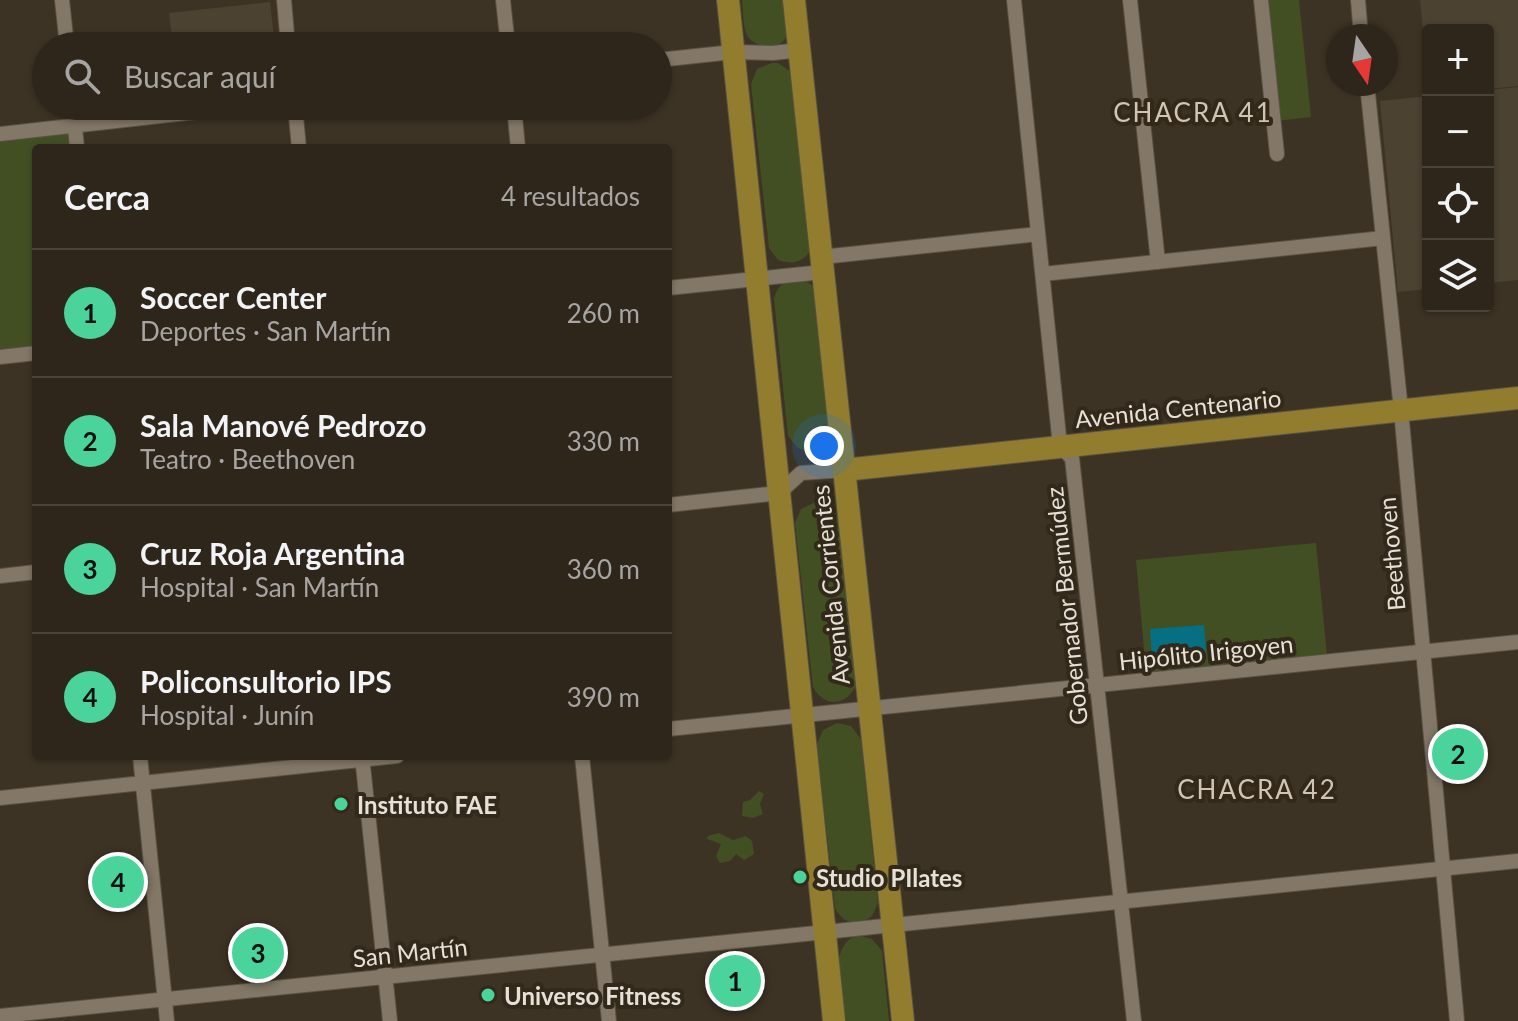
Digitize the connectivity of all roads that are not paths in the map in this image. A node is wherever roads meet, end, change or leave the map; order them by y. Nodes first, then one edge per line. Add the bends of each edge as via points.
1 (62, 0) edge
2 (284, 0) edge
3 (503, 0) edge
4 (728, 0) edge
5 (794, 0) edge
6 (1014, 0) edge
7 (1130, 0) edge
8 (1261, 0) edge
9 (1358, 0) edge
10 (1360, 24) edge
11 (65, 32) edge
12 (287, 32) edge
13 (506, 32) edge
14 (800, 50) junction
15 (733, 52) junction
16 (672, 59) edge
17 (1368, 96) edge
18 (74, 120) edge
19 (121, 120) edge
20 (296, 120) edge
21 (515, 120) edge
22 (75, 125) junction
23 (0, 134) edge
24 (77, 144) edge
25 (299, 144) edge
26 (518, 144) edge
27 (1277, 154) dead end
28 (1038, 234) junction
29 (1383, 238) junction
30 (1158, 262) junction
31 (822, 264) junction
32 (1043, 274) junction
33 (757, 279) junction
34 (672, 288) edge
35 (32, 353) edge
36 (0, 357) edge
37 (1518, 398) edge
38 (1401, 410) junction
39 (1060, 446) junction
40 (844, 470) junction
41 (779, 493) junction
42 (672, 505) edge
43 (32, 572) edge
44 (0, 576) edge
45 (1518, 642) edge
46 (1422, 652) junction
47 (1098, 685) junction
48 (870, 709) junction
49 (802, 716) junction
50 (672, 729) edge
51 (140, 760) edge
52 (344, 760) edge
53 (362, 760) edge
54 (582, 760) edge
55 (142, 783) junction
56 (0, 798) edge
57 (1518, 861) edge
58 (1442, 869) junction
59 (1121, 903) junction
60 (893, 927) junction
61 (825, 934) junction
62 (602, 953) junction
63 (385, 977) junction
64 (165, 999) junction
65 (0, 1016) edge
66 (167, 1021) edge
67 (390, 1021) edge
68 (609, 1021) edge
69 (834, 1021) edge
70 (903, 1021) edge
71 (1134, 1021) edge
72 (1457, 1021) edge

1 - 11 street
2 - 12 street
3 - 13 street
4 - 15 main road, Avenida Corrientes
5 - 14 main road, Avenida Corrientes
6 - 28 street, Gobernador Bermúdez
7 - 30 street
8 - 27 street
9 - 10 street
14 - 15 street
14 - 31 main road, Avenida Corrientes
15 - 16 street
15 - 33 main road, Avenida Corrientes
17 - 29 street, Beethoven
18 - 22 street
19 - 22 street
20 - 25 street
21 - 26 street
22 - 23 street
22 - 24 street
28 - 31 street
28 - 32 street, Gobernador Bermúdez
29 - 30 street
29 - 38 street, Beethoven
30 - 32 street
31 - 33 street
31 - 40 main road, Avenida Corrientes
32 - 39 street, Gobernador Bermúdez
33 - 34 street
33 - 41 main road, Avenida Corrientes
35 - 36 street
37 - 38 main road, Avenida Centenario
38 - 39 main road, Avenida Centenario
38 - 46 street, Beethoven
39 - 40 main road, Avenida Centenario
39 - 47 street, Gobernador Bermúdez via 1072,458
40 - 41 street via 801,473
40 - 48 main road, Avenida Corrientes
41 - 42 street
41 - 49 main road, Avenida Corrientes
43 - 44 street
45 - 46 street, Hipólito Irigoyen
46 - 47 street, Hipólito Irigoyen
46 - 58 street, Beethoven
47 - 48 street, Hipólito Irigoyen
47 - 59 street, Gobernador Bermúdez
48 - 49 street, Hipólito Irigoyen
48 - 60 main road, Avenida Corrientes
49 - 50 street, Hipólito Irigoyen
49 - 61 main road, Avenida Corrientes
51 - 55 street
52 - 55 street
53 - 63 street
54 - 62 street
55 - 56 street
55 - 64 street
57 - 58 street, San Martín
58 - 59 street, San Martín
58 - 72 street, Beethoven
59 - 60 street, San Martín
59 - 71 street, Gobernador Bermúdez
60 - 61 street, San Martín
60 - 70 main road, Avenida Corrientes
61 - 62 street, San Martín
61 - 69 main road, Avenida Corrientes
62 - 63 street, San Martín
62 - 68 street
63 - 64 street, San Martín
63 - 67 street
64 - 65 street, San Martín
64 - 66 street

